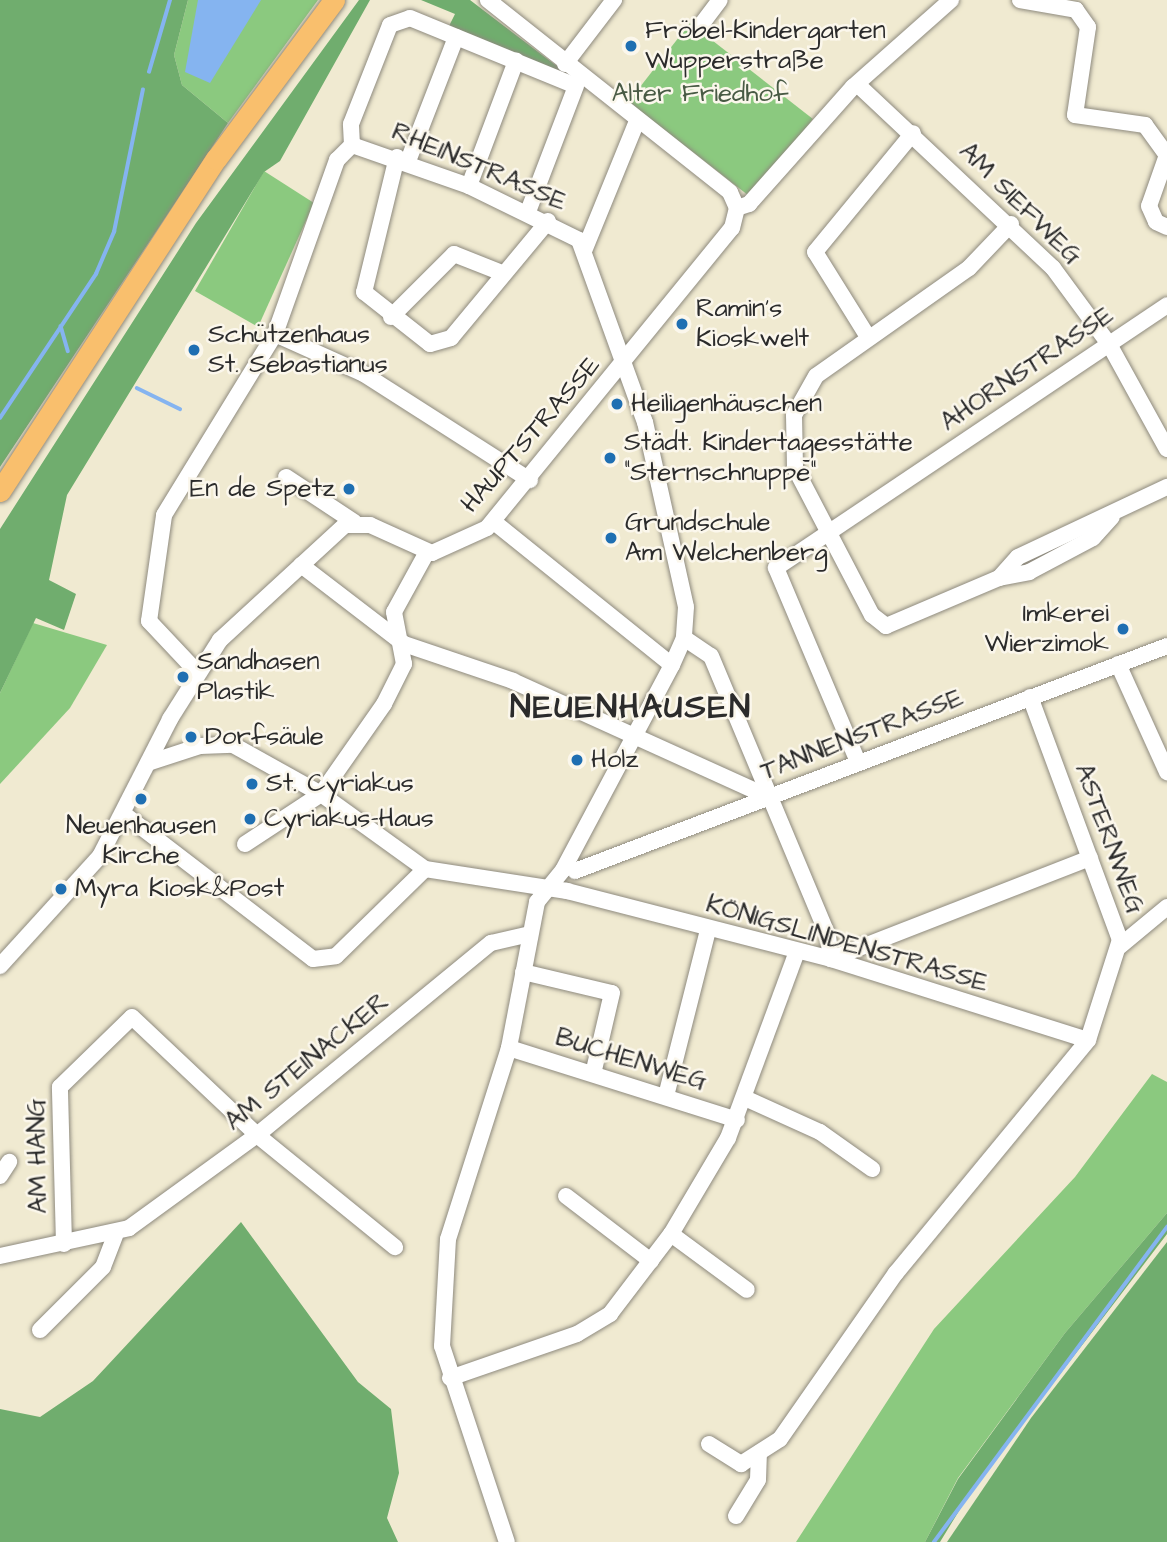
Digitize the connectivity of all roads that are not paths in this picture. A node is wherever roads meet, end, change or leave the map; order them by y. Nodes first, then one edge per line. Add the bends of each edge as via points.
1 (334, 0) edge
2 (488, 0) edge
3 (614, 0) edge
4 (720, 0) edge
5 (951, 0) edge
6 (1020, 0) edge
7 (701, 25) dead end
8 (456, 37) junction
9 (516, 61) junction
10 (565, 64) junction
11 (857, 84) junction
12 (637, 121) junction
13 (913, 133) junction
14 (352, 145) junction
15 (402, 159) junction
16 (469, 186) junction
17 (737, 208) junction
18 (528, 212) junction
19 (548, 221) junction
20 (1011, 224) junction
21 (1167, 227) edge
22 (584, 251) junction
23 (502, 273) junction
24 (1167, 305) edge
25 (391, 317) junction
26 (275, 334) junction
27 (868, 337) junction
28 (1109, 344) junction
29 (628, 362) junction
30 (1167, 449) edge
31 (286, 477) dead end
32 (530, 480) junction
33 (1167, 487) edge
34 (0, 491) edge
35 (355, 522) junction
36 (494, 522) junction
37 (831, 530) junction
38 (427, 552) junction
39 (302, 565) junction
40 (684, 638) junction
41 (398, 641) junction
42 (1167, 646) edge
43 (1118, 664) junction
44 (672, 665) junction
45 (197, 672) junction
46 (1030, 697) junction
47 (634, 737) junction
48 (1164, 755) edge
49 (858, 762) junction
50 (148, 763) junction
51 (1167, 772) edge
52 (321, 794) junction
53 (769, 797) junction
54 (124, 814) junction
55 (245, 844) dead end
56 (1090, 858) junction
57 (425, 869) junction
58 (575, 871) dead end
59 (544, 892) junction
60 (1167, 907) edge
61 (708, 930) junction
62 (530, 934) junction
63 (1120, 946) junction
64 (797, 951) junction
65 (831, 959) junction
66 (0, 966) edge
67 (523, 972) junction
68 (1088, 1040) junction
69 (509, 1048) junction
70 (593, 1074) junction
71 (666, 1096) junction
72 (747, 1099) junction
73 (737, 1120) junction
74 (257, 1135) junction
75 (872, 1169) dead end
76 (566, 1196) dead end
77 (115, 1234) junction
78 (671, 1234) junction
79 (64, 1244) junction
80 (395, 1247) dead end
81 (0, 1255) edge
82 (651, 1261) junction
83 (747, 1290) dead end
84 (40, 1330) dead end
85 (450, 1378) junction
86 (709, 1444) dead end
87 (759, 1452) junction
88 (736, 1516) dead end
89 (502, 1540) edge

1 - 34 main road via 216,159
2 - 10 street
3 - 10 street
4 - 7 street
5 - 11 street
6 - 21 street via 1076,10 1088,27 1075,115 1145,125 1167,155 1149,206 1156,222
8 - 9 street
8 - 14 street via 406,17 391,22 351,124
8 - 15 street
9 - 16 street
9 - 18 street via 576,86
10 - 12 street
11 - 13 street, AM SIEFWEG
11 - 17 street via 749,204
12 - 17 street via 726,188
12 - 22 street
13 - 20 street, AM SIEFWEG
13 - 27 street via 815,252
14 - 15 street, RHEINSTRASSE
14 - 26 street via 337,160
15 - 16 street, RHEINSTRASSE
15 - 25 street via 364,285 370,300
16 - 18 street, RHEINSTRASSE
17 - 29 street, HAUPTSTRASSE via 726,239
18 - 19 street, RHEINSTRASSE
19 - 22 street, RHEINSTRASSE via 573,234
19 - 23 street
20 - 27 street via 969,268
20 - 28 street, AM SIEFWEG via 1053,268
22 - 29 street, RHEINSTRASSE
23 - 25 street via 452,255
23 - 25 street via 449,340 427,343
24 - 28 street, AHORNSTRASSE
26 - 32 street via 364,374
26 - 45 street via 170,497 148,618 160,640
27 - 37 street via 816,376 793,421 795,468
28 - 30 street, AM SIEFWEG
28 - 37 street, AHORNSTRASSE
29 - 32 street, HAUPTSTRASSE
29 - 40 street, RHEINSTRASSE via 669,508 685,603
31 - 35 street
32 - 36 street, HAUPTSTRASSE
33 - 37 street via 1112,517 1082,525 1018,557 999,578 884,626
35 - 38 street
35 - 39 street
36 - 38 street, HAUPTSTRASSE via 460,545
36 - 44 street
37 - 49 street, AHORNSTRASSE via 776,568
38 - 41 street via 394,612
39 - 41 street
39 - 45 street via 220,640
40 - 44 street
40 - 53 street via 711,656
41 - 47 street via 513,681
41 - 52 street via 401,673
42 - 43 street, TANNENSTRASSE
43 - 46 street, TANNENSTRASSE
43 - 48 street
44 - 47 street
45 - 50 street
46 - 49 street, TANNENSTRASSE
46 - 56 street, ASTERNWEG
47 - 53 street
47 - 59 street via 561,873
48 - 51 street
49 - 53 street, TANNENSTRASSE
50 - 52 street, KÖNIGSLINDENSTRASSE via 228,744
50 - 54 street
52 - 55 street
52 - 57 street, KÖNIGSLINDENSTRASSE
53 - 58 street, TANNENSTRASSE
53 - 65 street via 828,936
54 - 57 street via 313,959 336,956
54 - 66 street via 74,889
56 - 63 street, ASTERNWEG
56 - 65 street
57 - 59 street, KÖNIGSLINDENSTRASSE
59 - 61 street, KÖNIGSLINDENSTRASSE via 567,891
59 - 62 street
60 - 63 street
61 - 64 street, KÖNIGSLINDENSTRASSE
61 - 71 street
62 - 67 street
62 - 74 street, AM STEINACKER via 491,943
63 - 68 street, ASTERNWEG
64 - 65 street, KÖNIGSLINDENSTRASSE
64 - 72 street
65 - 68 street, KÖNIGSLINDENSTRASSE
67 - 69 street
67 - 70 street via 612,993
68 - 87 street via 896,1273 780,1439
69 - 70 street, BUCHENWEG
69 - 85 street via 445,1253 440,1332
70 - 71 street, BUCHENWEG
71 - 73 street, BUCHENWEG
72 - 73 street
72 - 75 street via 820,1132
73 - 78 street
74 - 77 street, AM STEINACKER
74 - 79 street, AM HANG via 134,1017 121,1021 60,1087
74 - 80 street
76 - 82 street
77 - 79 street, AM STEINACKER
77 - 84 street via 103,1267
78 - 82 street
78 - 83 street
79 - 81 street, AM STEINACKER
82 - 85 street via 595,1326
85 - 89 street
86 - 87 street via 741,1464
87 - 88 street via 758,1480

